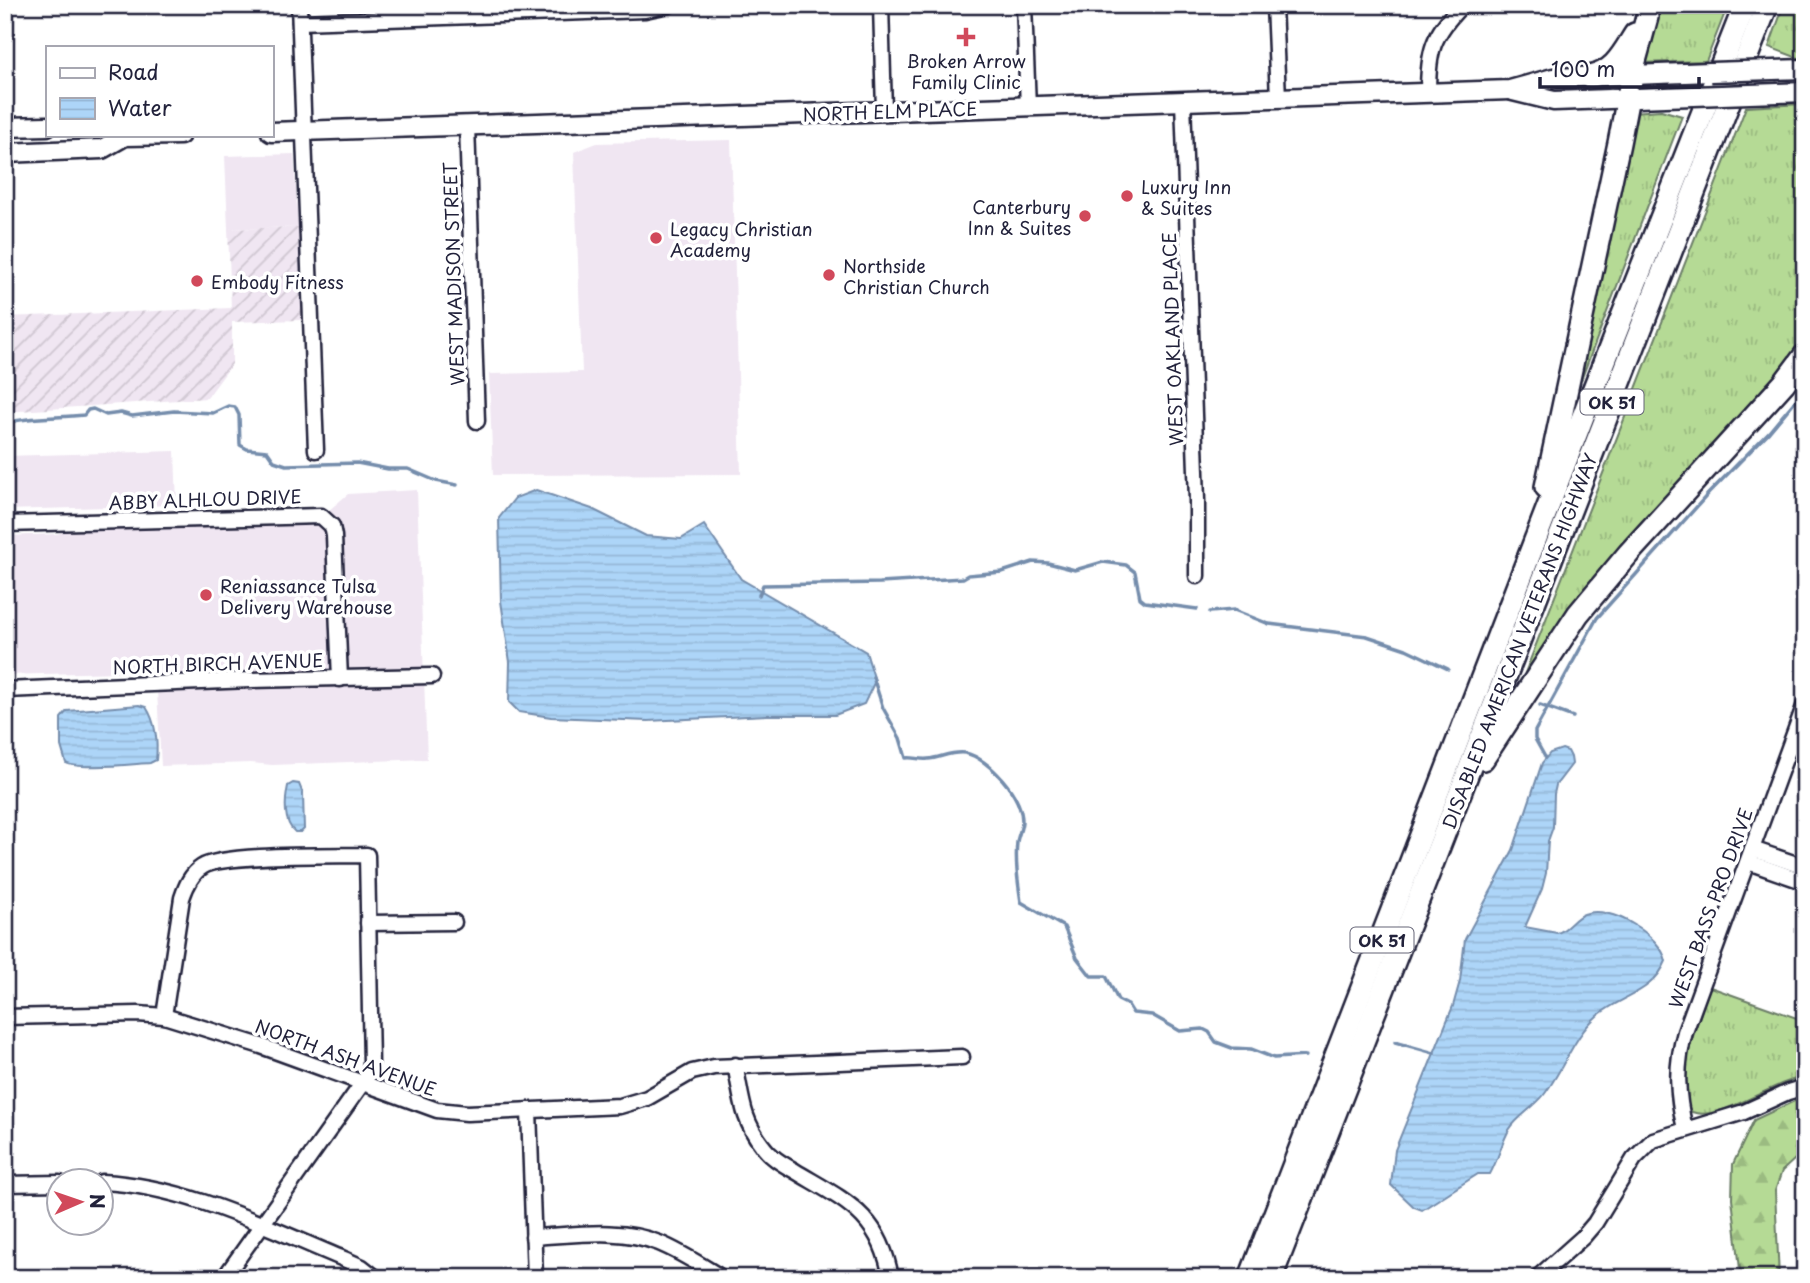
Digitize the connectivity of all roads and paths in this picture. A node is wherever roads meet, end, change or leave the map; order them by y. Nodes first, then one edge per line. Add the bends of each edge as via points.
1 (299, 5) edge
2 (669, 5) edge
3 (881, 5) edge
4 (1024, 5) edge
5 (1274, 5) edge
6 (1462, 5) edge
7 (1745, 5) edge
8 (1767, 5) edge
9 (1650, 11) edge
10 (300, 22) junction
11 (1805, 69) edge
12 (1638, 75) junction
13 (1589, 77) junction
14 (1510, 90) junction
15 (1805, 92) edge
16 (1428, 93) junction
17 (1278, 98) junction
18 (1632, 98) junction
19 (1182, 102) junction
20 (1028, 107) junction
21 (884, 111) junction
22 (467, 125) junction
23 (46, 126) edge
24 (5, 127) edge
25 (304, 131) junction
26 (273, 132) edge
27 (123, 136) edge
28 (5, 153) edge
29 (1805, 355) edge
30 (477, 421) dead end
31 (316, 450) dead end
32 (5, 524) edge
33 (1535, 542) junction
34 (1197, 576) dead end
35 (432, 676) dead end
36 (340, 679) junction
37 (5, 690) edge
38 (1805, 704) edge
39 (1457, 799) junction
40 (1750, 856) junction
41 (1805, 867) edge
42 (1805, 882) edge
43 (454, 922) dead end
44 (368, 923) junction
45 (164, 1016) junction
46 (5, 1017) edge
47 (962, 1058) dead end
48 (735, 1065) junction
49 (363, 1083) junction
50 (1805, 1087) edge
51 (528, 1110) junction
52 (1685, 1129) junction
53 (46, 1183) edge
54 (116, 1183) edge
55 (5, 1184) edge
56 (261, 1225) junction
57 (533, 1237) junction
58 (224, 1278) edge
59 (376, 1278) edge
60 (535, 1278) edge
61 (722, 1278) edge
62 (891, 1278) edge
63 (1250, 1278) edge
64 (1271, 1278) edge
65 (1537, 1278) edge

1 - 10 street
2 - 10 street via 645,10
3 - 21 street
4 - 20 street
5 - 17 street
6 - 16 street via 1436,37 1428,61
7 - 33 highway, DISABLED AMERICAN VETERANS HIGHWAY / OK 51
8 - 39 highway, DISABLED AMERICAN VETERANS HIGHWAY / OK 51
9 - 12 highway
9 - 13 highway via 1612,68
10 - 25 street
11 - 12 main road, NORTH ELM PLACE, bridge
12 - 13 main road, NORTH ELM PLACE
12 - 18 highway
13 - 14 main road, NORTH ELM PLACE via 1553,78
14 - 16 main road, NORTH ELM PLACE
14 - 18 main road, NORTH ELM PLACE via 1554,100
15 - 18 main road, NORTH ELM PLACE, bridge
16 - 17 main road, NORTH ELM PLACE
17 - 19 main road, NORTH ELM PLACE
18 - 33 highway
19 - 20 main road, NORTH ELM PLACE
19 - 34 street, WEST OAKLAND PLACE
20 - 21 main road, NORTH ELM PLACE
21 - 22 main road, NORTH ELM PLACE
22 - 25 main road, NORTH ELM PLACE
22 - 30 street, WEST MADISON STREET
23 - 24 main road
25 - 26 main road, NORTH ELM PLACE
25 - 31 street
27 - 28 main road via 103,149
29 - 39 highway via 1578,614
32 - 36 street, ABBY ALHLOU DRIVE via 321,516 332,526 334,536
33 - 63 highway, DISABLED AMERICAN VETERANS HIGHWAY / OK 51
35 - 36 street, NORTH BIRCH AVENUE
36 - 37 street, NORTH BIRCH AVENUE
38 - 40 street, WEST BASS PRO DRIVE
39 - 64 highway, DISABLED AMERICAN VETERANS HIGHWAY / OK 51
40 - 41 street
40 - 42 street
40 - 52 street, WEST BASS PRO DRIVE via 1678,1055 1678,1098
43 - 44 street
44 - 45 street via 367,855 220,860 202,866 182,898
44 - 49 street via 371,1064
45 - 46 street, NORTH ASH AVENUE
45 - 49 street, NORTH ASH AVENUE
47 - 48 street, NORTH ASH AVENUE
48 - 51 street, NORTH ASH AVENUE via 700,1069 647,1098 620,1106
48 - 62 street via 743,1111 763,1148 840,1196 863,1216 881,1243
49 - 51 street, NORTH ASH AVENUE via 449,1112
49 - 56 street
50 - 52 street
51 - 57 street
52 - 65 street via 1643,1148 1583,1237
53 - 55 street
54 - 56 street via 202,1201
56 - 58 street
56 - 59 street via 362,1267
57 - 60 street
57 - 61 street via 637,1236

